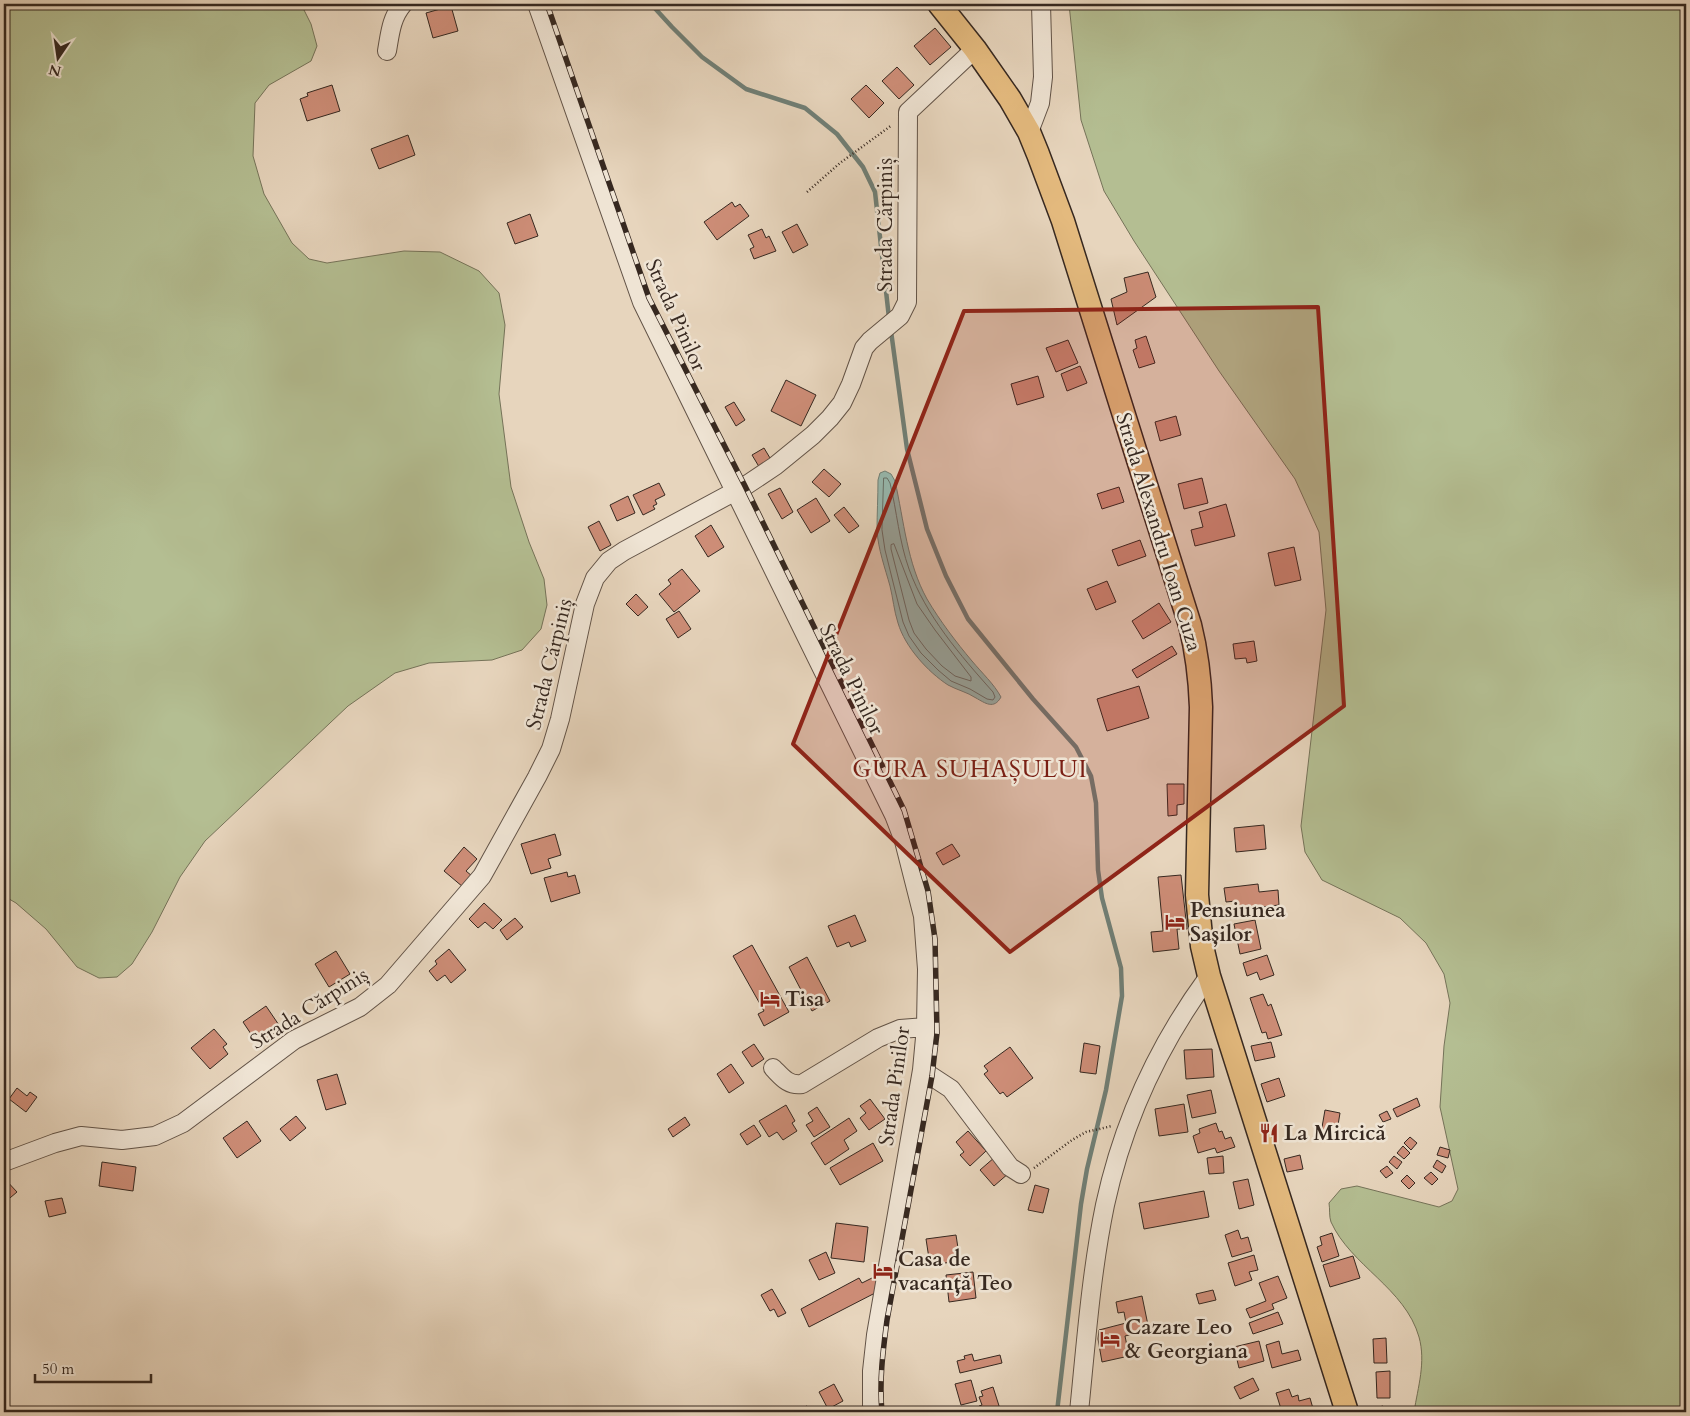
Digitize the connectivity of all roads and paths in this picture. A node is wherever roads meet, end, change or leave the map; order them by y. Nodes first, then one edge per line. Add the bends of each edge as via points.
1 (403, 4) edge
2 (537, 4) edge
3 (939, 4) edge
4 (1041, 4) edge
5 (975, 50) junction
6 (387, 51) dead end
7 (1029, 132) junction
8 (872, 139) dead end
9 (806, 192) dead end
10 (736, 491) junction
11 (1209, 976) junction
12 (926, 1026) junction
13 (773, 1068) dead end
14 (922, 1070) junction
15 (1116, 1125) dead end
16 (4, 1162) edge
17 (1021, 1174) joint
18 (872, 1412) edge
19 (1079, 1412) edge
20 (1347, 1412) edge

1 - 6 street via 391,26
2 - 10 street, Strada Pinilor via 642,302
3 - 5 main road, Strada Alexandru Ioan Cuza
4 - 7 street via 1043,76 1040,103
5 - 7 main road, Strada Alexandru Ioan Cuza
5 - 10 street, Strada Cărpiniș via 908,112 907,302 900,316 864,348 842,403 830,418 775,466
7 - 11 main road, Strada Alexandru Ioan Cuza via 1063,221 1197,653 1201,707 1197,894 1202,946
8 - 9 path
10 - 12 street, Strada Pinilor via 904,841 923,916 927,969
10 - 16 street, Strada Cărpiniș via 624,551 609,561 596,578 585,604 560,719 551,749 537,777 482,876 388,985 360,1007 294,1040 183,1123 155,1136 122,1140 81,1136
11 - 19 street via 1161,1050 1143,1088 1113,1174 1100,1237
11 - 20 main road, Strada Alexandru Ioan Cuza
12 - 13 street via 900,1029 878,1038 802,1084 787,1082
12 - 14 street, Strada Pinilor
14 - 17 street via 950,1089 1010,1167
14 - 18 street, Strada Pinilor via 876,1335
15 - 17 path via 1086,1132

